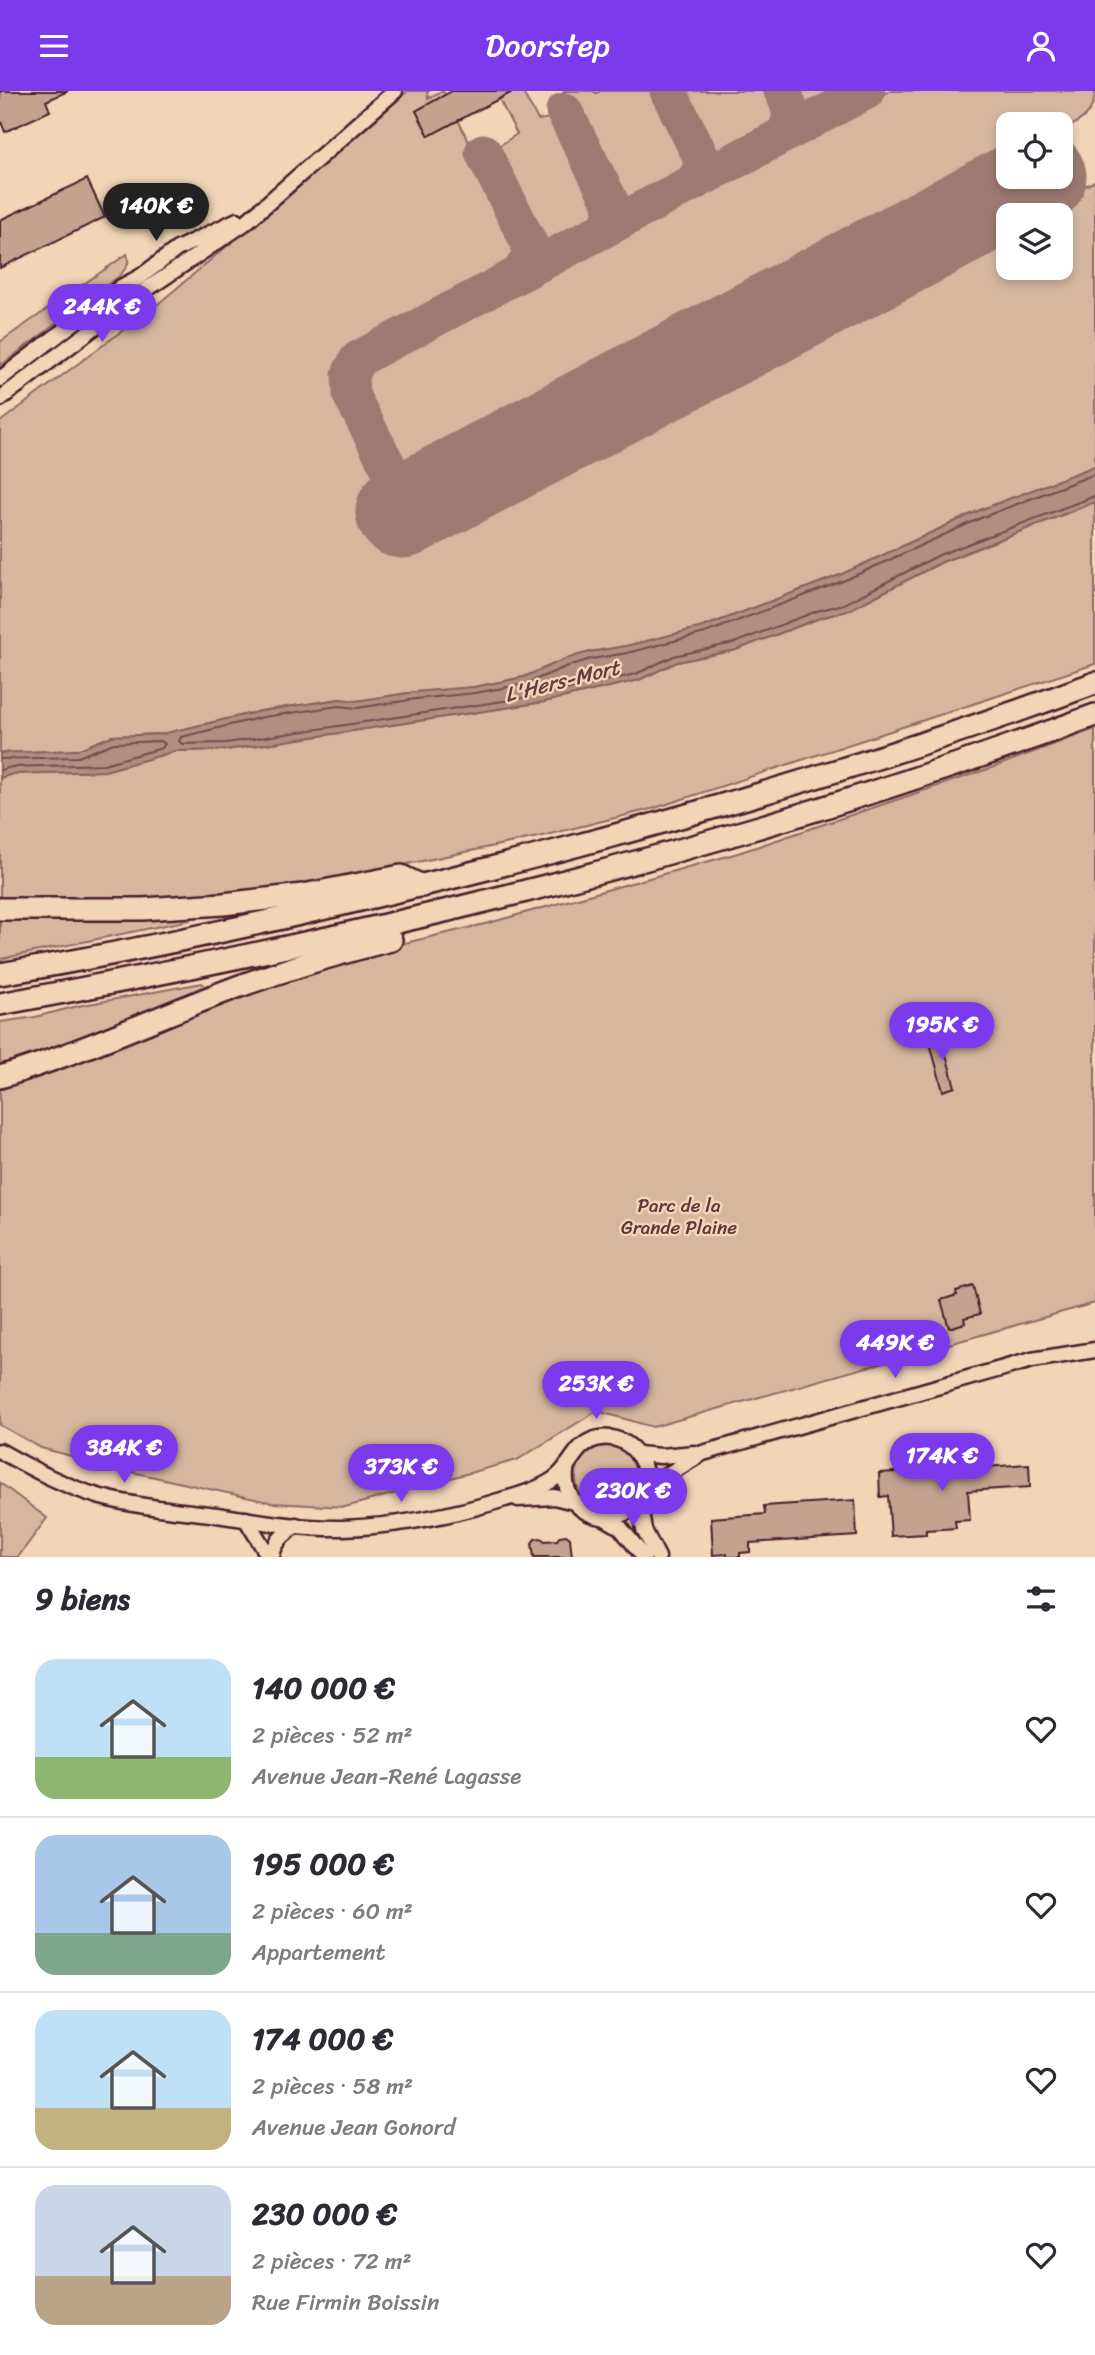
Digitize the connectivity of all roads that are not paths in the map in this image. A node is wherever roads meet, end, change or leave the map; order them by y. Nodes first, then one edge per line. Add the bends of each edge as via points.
1 (395, 91) edge
2 (260, 208) junction
3 (177, 249) junction
4 (186, 263) junction
5 (0, 379) edge
6 (0, 399) edge
7 (1095, 683) edge
8 (1095, 715) edge
9 (422, 886) junction
10 (526, 893) junction
11 (0, 909) edge
12 (0, 974) edge
13 (0, 1004) edge
14 (0, 1077) edge
15 (1095, 1350) edge
16 (0, 1451) edge
17 (703, 1453) junction
18 (638, 1454) junction
19 (567, 1465) junction
20 (642, 1494) junction
21 (506, 1499) junction
22 (574, 1502) junction
23 (605, 1518) junction
24 (246, 1519) junction
25 (296, 1525) junction
26 (271, 1557) edge
27 (644, 1557) edge
28 (658, 1557) edge

1 - 2 street
2 - 3 street
2 - 4 street
3 - 4 street
3 - 5 street
4 - 6 street
7 - 9 highway via 782,789
8 - 10 highway via 836,804
9 - 11 highway via 401,876 223,905
9 - 12 highway via 182,940
10 - 13 highway via 187,969
10 - 14 highway via 236,988
15 - 17 street via 1032,1360
16 - 24 street via 98,1496
17 - 18 street
17 - 20 street
18 - 19 street via 624,1442 599,1438 576,1450
18 - 20 street via 645,1474
19 - 21 street via 552,1481
19 - 22 street via 567,1488
20 - 23 street via 625,1513
20 - 28 street via 644,1530
21 - 22 street via 554,1497
21 - 25 street via 379,1525
22 - 23 street via 587,1514
23 - 27 street via 620,1527
24 - 25 street
24 - 26 street
25 - 26 street via 281,1537

